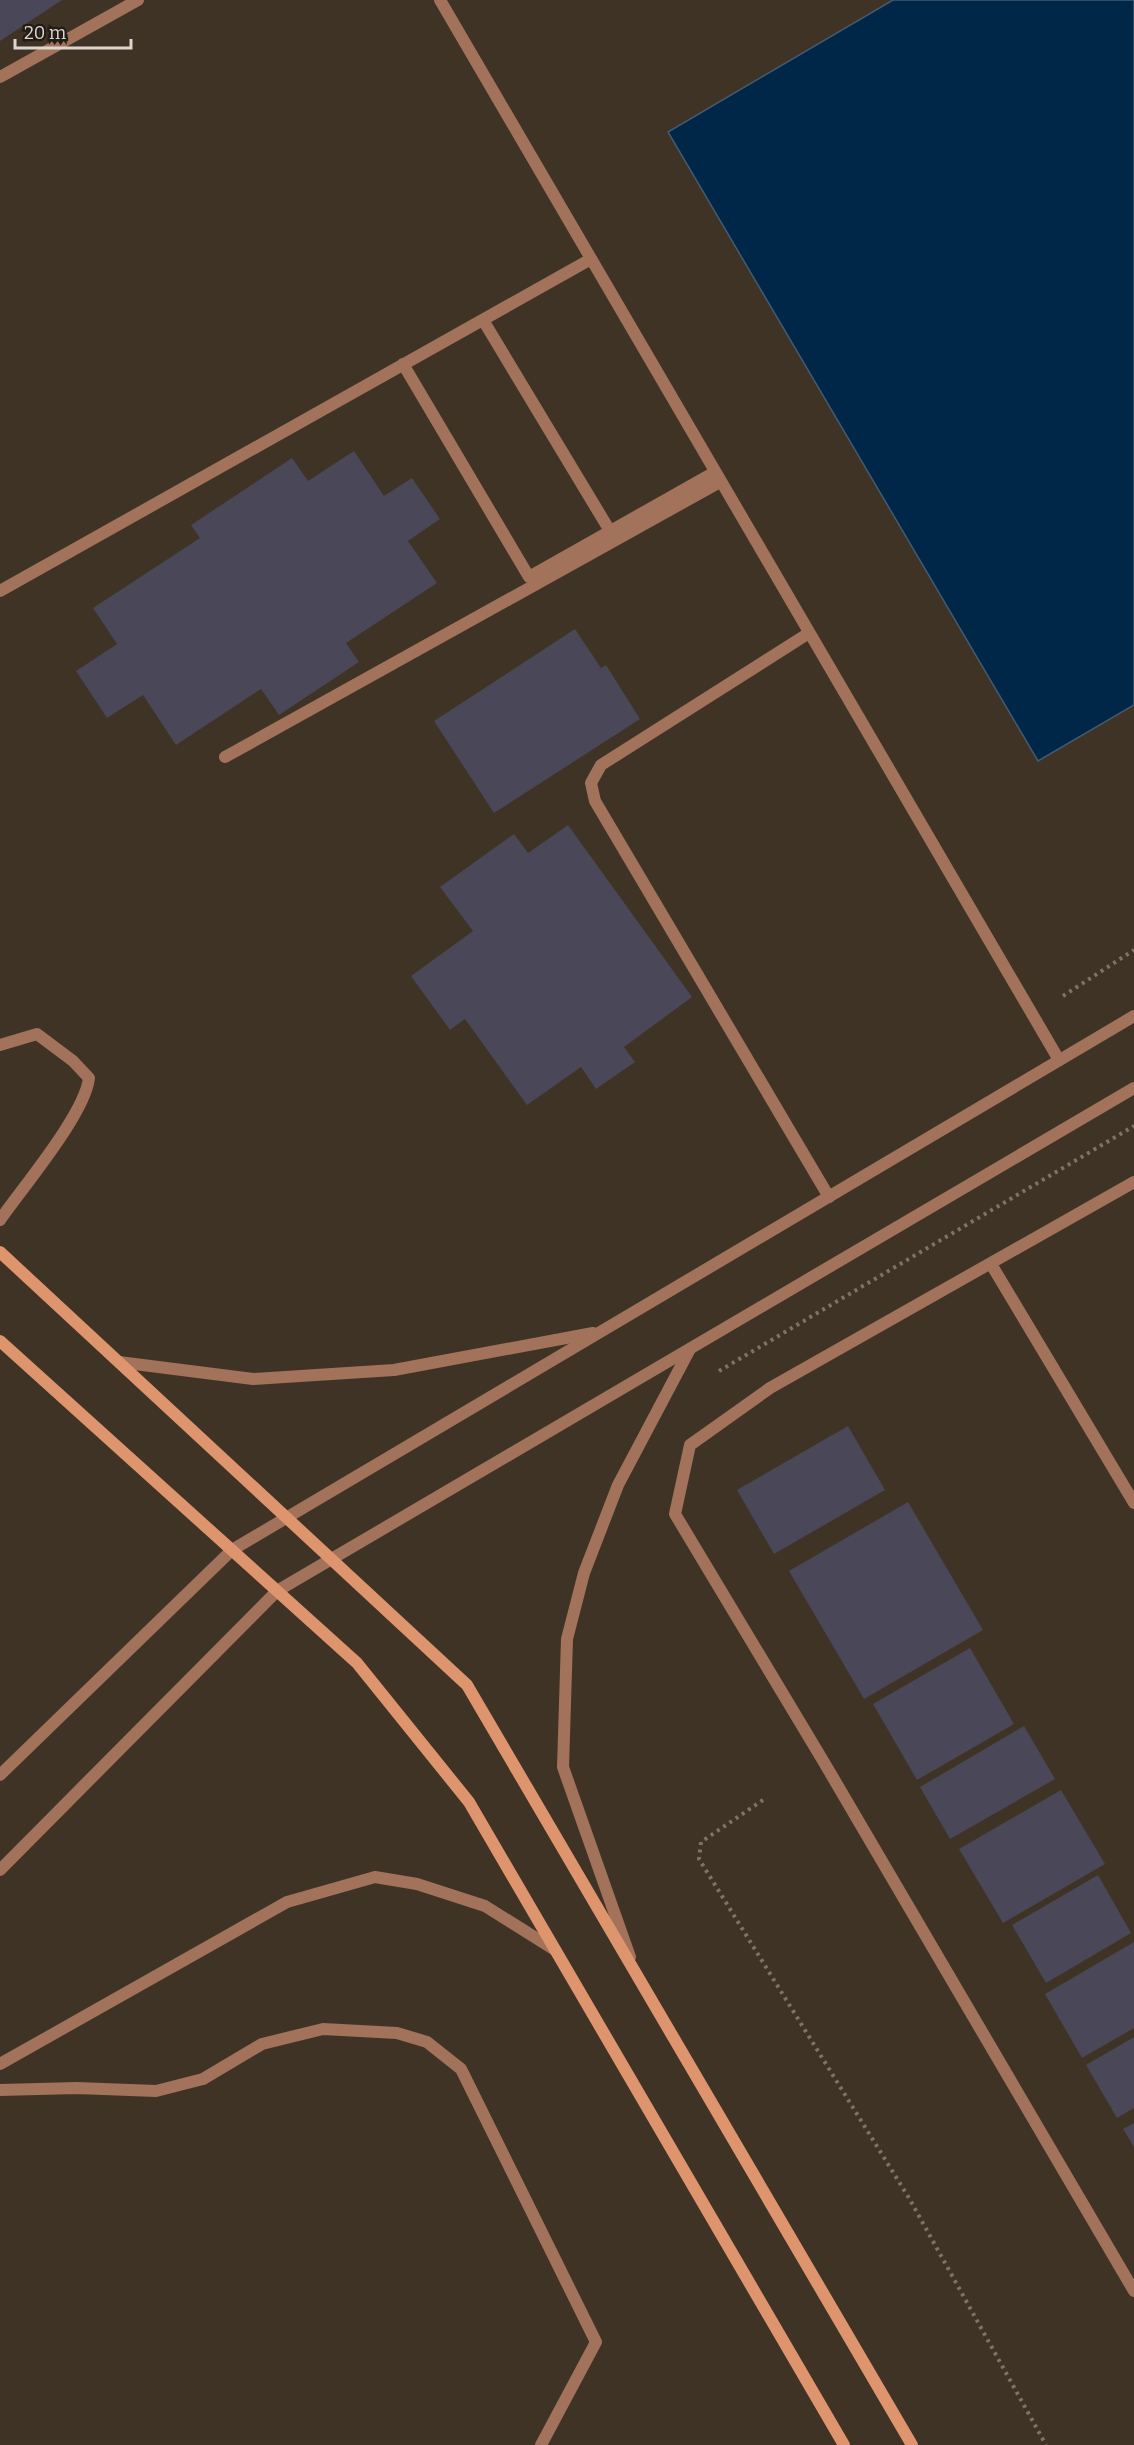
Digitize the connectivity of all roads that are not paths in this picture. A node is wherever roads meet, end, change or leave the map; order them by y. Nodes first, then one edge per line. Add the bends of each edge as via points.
1 (138, 0) edge
2 (440, 0) edge
3 (0, 77) edge
4 (591, 259) junction
5 (483, 320) junction
6 (403, 364) junction
7 (718, 477) junction
8 (610, 531) junction
9 (0, 591) edge
10 (808, 633) junction
11 (225, 757) dead end
12 (1134, 1016) edge
13 (0, 1045) edge
14 (1059, 1060) junction
15 (1134, 1088) edge
16 (1134, 1182) edge
17 (829, 1197) junction
18 (0, 1220) edge
19 (0, 1252) edge
20 (991, 1264) junction
21 (602, 1331) junction
22 (0, 1341) edge
23 (690, 1348) junction
24 (119, 1362) junction
25 (1134, 1503) edge
26 (286, 1518) junction
27 (232, 1550) junction
28 (331, 1559) junction
29 (277, 1591) junction
30 (0, 1775) edge
31 (0, 1870) edge
32 (555, 1950) junction
33 (632, 1964) junction
34 (0, 2064) edge
35 (0, 2090) edge
36 (1134, 2291) edge
37 (541, 2445) edge
38 (844, 2445) edge
39 (912, 2445) edge

1 - 3 street
2 - 4 street
4 - 5 street
4 - 7 street
5 - 6 street
5 - 8 street
6 - 8 street via 529,577
6 - 9 street
7 - 8 street
7 - 10 street
7 - 11 street
10 - 14 street
10 - 17 street via 601,765 591,783 596,801
12 - 14 street
13 - 18 street via 37,1034 74,1061 89,1078 87,1094 75,1115
14 - 17 street
15 - 23 street
16 - 20 street
17 - 21 street
19 - 24 main road
20 - 25 street
20 - 36 street via 770,1388 690,1445 675,1514
21 - 24 street via 394,1370 253,1379
21 - 26 street
22 - 27 main road
23 - 28 street
23 - 33 street via 618,1485 584,1573 567,1639 563,1767
24 - 26 main road
26 - 27 street
26 - 28 main road
27 - 29 main road
27 - 30 street
28 - 29 street
28 - 33 main road via 467,1685
29 - 31 street
29 - 32 main road via 357,1663 469,1802
32 - 34 street via 485,1906 417,1884 375,1877 287,1902
32 - 38 main road
33 - 39 main road
35 - 37 street via 156,2091 203,2079 262,2044 323,2030 397,2033 427,2042 461,2069 596,2342

